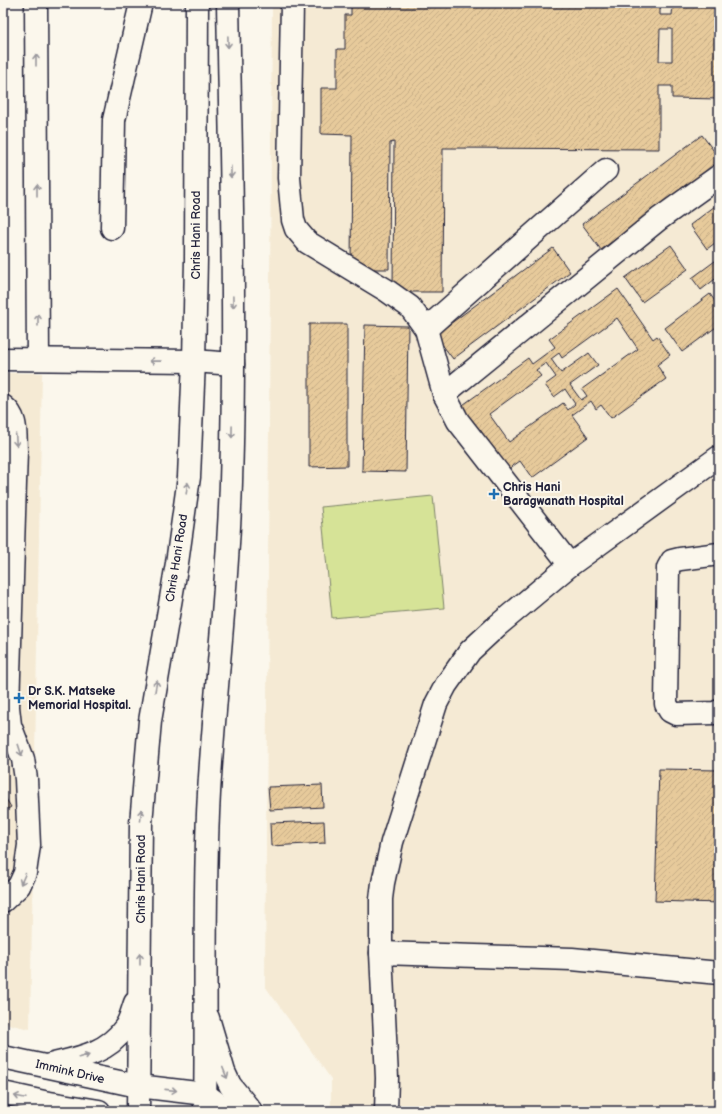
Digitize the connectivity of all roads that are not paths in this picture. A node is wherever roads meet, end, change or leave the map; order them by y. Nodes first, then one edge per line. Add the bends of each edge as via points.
1 (36, 3) edge
2 (141, 3) edge
3 (197, 3) edge
4 (228, 3) edge
5 (292, 3) edge
6 (606, 170) dead end
7 (719, 176) edge
8 (112, 228) dead end
9 (426, 329) junction
10 (3, 359) edge
11 (38, 359) junction
12 (194, 361) junction
13 (233, 364) junction
14 (444, 394) junction
15 (3, 406) edge
16 (719, 457) edge
17 (719, 554) edge
18 (570, 565) junction
19 (719, 712) edge
20 (3, 901) edge
21 (381, 953) junction
22 (719, 973) edge
23 (140, 988) junction
24 (206, 1009) junction
25 (3, 1057) edge
26 (46, 1066) junction
27 (138, 1086) junction
28 (3, 1093) edge
29 (205, 1102) edge
30 (54, 1107) edge
31 (99, 1111) edge
32 (138, 1111) edge
33 (228, 1111) edge
34 (251, 1111) edge
35 (386, 1111) edge

11 -> 1 main road
2 - 8 main road via 114,120
3 - 12 main road, Chris Hani Road
4 -> 13 main road
5 - 9 main road via 289,178 296,229 307,242 410,307
6 - 9 main road
7 - 14 main road via 659,219
9 - 14 main road
10 - 11 main road
12 -> 11 main road
12 - 13 main road
23 -> 12 main road, Chris Hani Road via 142,807 150,721 189,477
13 -> 24 main road via 231,485 208,808
14 - 18 main road via 458,421
15 -> 20 main road via 11,413 15,427 16,451 8,707 10,725 23,759 29,845 25,873 19,886
16 - 18 main road
17 - 19 main road via 672,561 668,568 666,704 670,711 676,714
18 - 21 main road via 470,651 436,704 386,864 381,899
21 - 22 main road via 572,958
21 - 35 main road via 387,1078
26 -> 23 main road via 94,1053 106,1047 125,1028
23 - 27 main road, Chris Hani Road
24 - 29 main road
24 -> 34 main road via 224,1072 230,1085
25 - 26 main road, Immink Drive
26 - 27 main road, Immink Drive
27 -> 29 main road, Immink Drive
27 - 32 main road, Chris Hani Road
30 -> 28 main road
29 - 33 main road
30 - 31 main road

